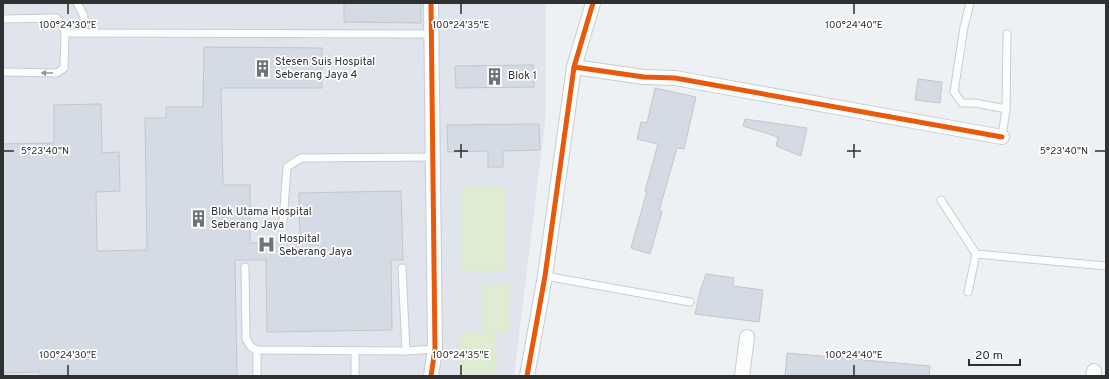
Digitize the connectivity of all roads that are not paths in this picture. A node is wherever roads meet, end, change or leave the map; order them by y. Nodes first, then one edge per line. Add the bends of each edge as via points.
1 (77, 3) edge
2 (431, 3) edge
3 (593, 3) edge
4 (970, 3) edge
5 (3, 19) edge
6 (65, 33) junction
7 (84, 33) junction
8 (431, 34) junction
9 (1007, 34) dead end
10 (574, 67) junction
11 (3, 72) edge
12 (1006, 109) junction
13 (1002, 137) joint
14 (432, 157) junction
15 (940, 200) dead end
16 (283, 222) dead end
17 (976, 254) junction
18 (1106, 266) edge
19 (245, 267) dead end
20 (402, 268) dead end
21 (545, 276) junction
22 (968, 292) dead end
23 (690, 302) dead end
24 (747, 337) dead end
25 (435, 349) junction
26 (257, 350) junction
27 (355, 352) junction
28 (406, 352) junction
29 (257, 376) edge
30 (355, 376) edge
31 (431, 376) edge
32 (527, 376) edge
33 (742, 376) edge

1 - 7 lane via 84,16
2 - 8 street
3 - 10 street
4 - 12 lane via 954,92 962,103
5 - 6 lane via 56,18 63,24
6 - 7 lane
6 -> 11 lane via 64,68 57,73
7 - 8 lane
8 - 14 street
9 - 12 lane
10 - 13 street via 644,77 675,78
10 - 21 street
12 - 13 lane
14 - 16 lane via 301,158 287,167
14 - 25 street
15 - 17 lane
17 - 18 lane
17 - 22 lane
19 - 26 lane via 246,339 250,347
20 - 28 lane
21 - 23 lane
21 - 32 street
24 - 33 street
25 - 28 lane
25 - 31 street
26 - 27 lane
26 - 29 lane
27 - 28 lane
27 - 30 lane

